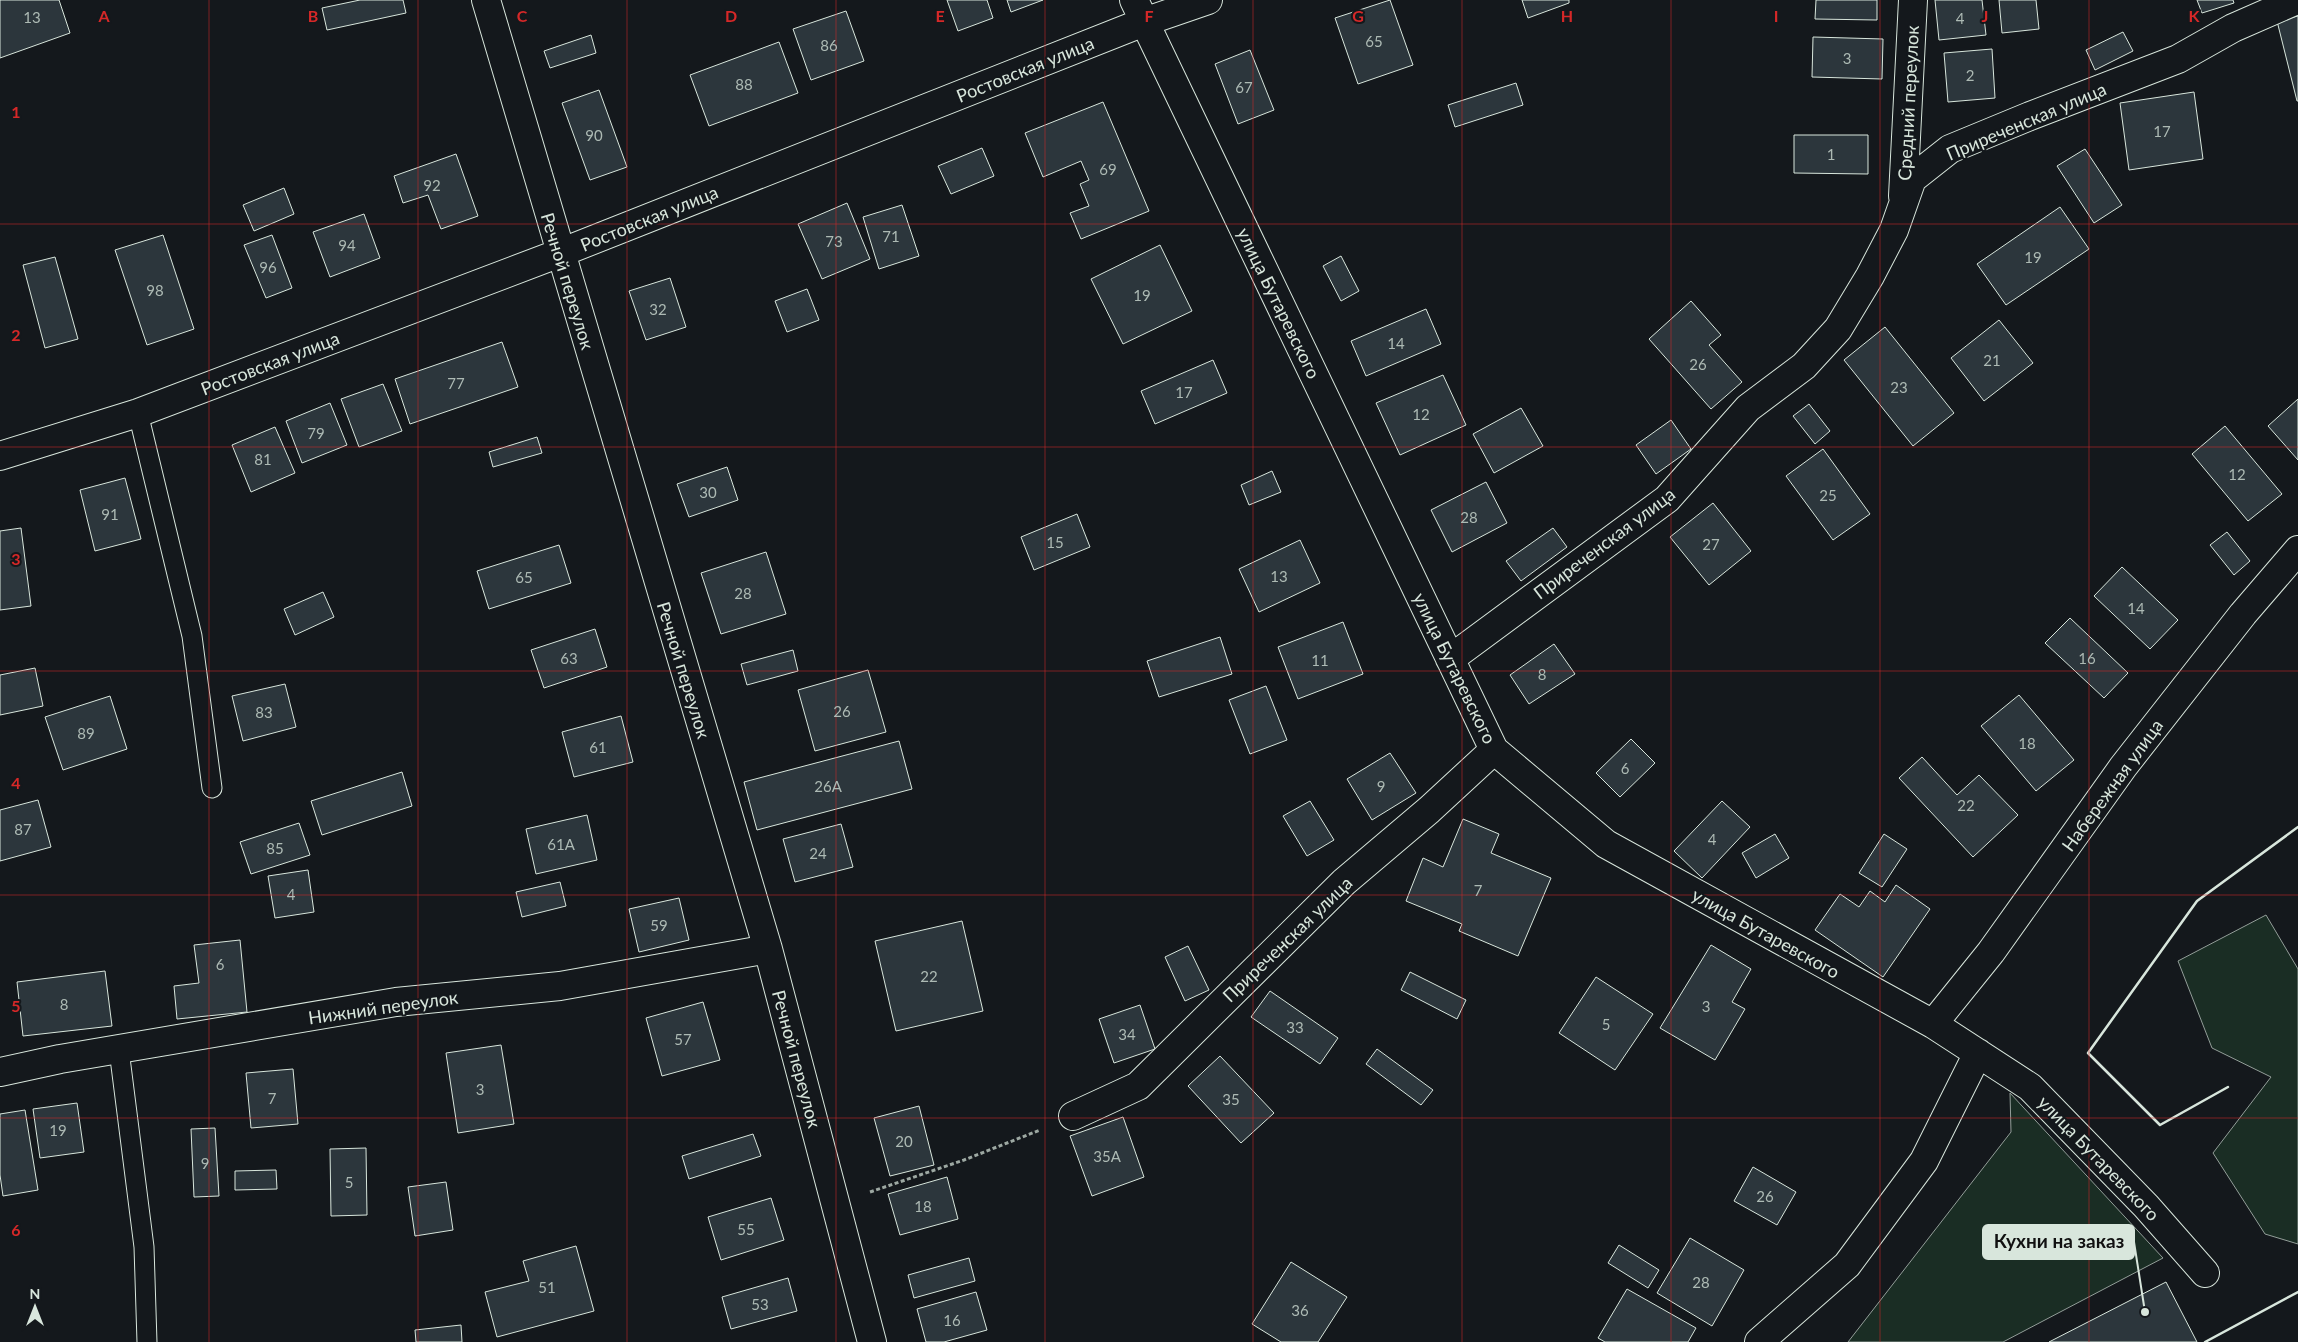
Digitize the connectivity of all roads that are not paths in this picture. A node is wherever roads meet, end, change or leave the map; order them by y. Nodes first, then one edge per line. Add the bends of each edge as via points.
1 (486, 0) edge
2 (1208, 0) edge
3 (1913, 0) edge
4 (2297, 0) edge
5 (1139, 11) edge
6 (1903, 205) junction
7 (560, 253) junction
8 (138, 413) junction
9 (0, 456) edge
10 (2298, 550) edge
11 (1450, 659) junction
12 (1494, 750) junction
13 (212, 788) dead end
14 (768, 949) junction
15 (1933, 1024) junction
16 (119, 1050) junction
17 (1978, 1053) junction
18 (0, 1072) edge
19 (1073, 1116) road end
20 (2205, 1273) dead end
21 (147, 1342) edge
22 (872, 1342) edge
23 (1759, 1342) edge

1 - 7 street, Речной переулок
2 - 5 street, Ростовская улица
3 - 6 street, Средний переулок
4 - 6 street, Приреченская улица via 2233,28 2178,59 1950,150 1912,179
5 - 7 street, Ростовская улица
5 - 11 street, улица Бутаревского
6 - 11 street, Приреченская улица via 1894,230 1842,321 1804,366 1748,408 1667,499
7 - 8 street, Ростовская улица
7 - 14 street, Речной переулок
8 - 9 street, Ростовская улица
8 - 13 lane via 192,636
10 - 15 street, Набережная улица via 2243,614 2123,767 1991,952
11 - 12 street, улица Бутаревского
12 - 15 street, улица Бутаревского via 1606,844
12 - 19 street, Приреченская улица via 1344,882 1138,1086
14 - 16 street, Нижний переулок via 560,986 396,1002
14 - 22 street, Речной переулок
15 - 17 street, улица Бутаревского
16 - 18 street, Нижний переулок
16 - 21 lane via 144,1247
17 - 20 street, улица Бутаревского via 2030,1087 2146,1206
17 - 23 street via 1924,1161 1847,1265

